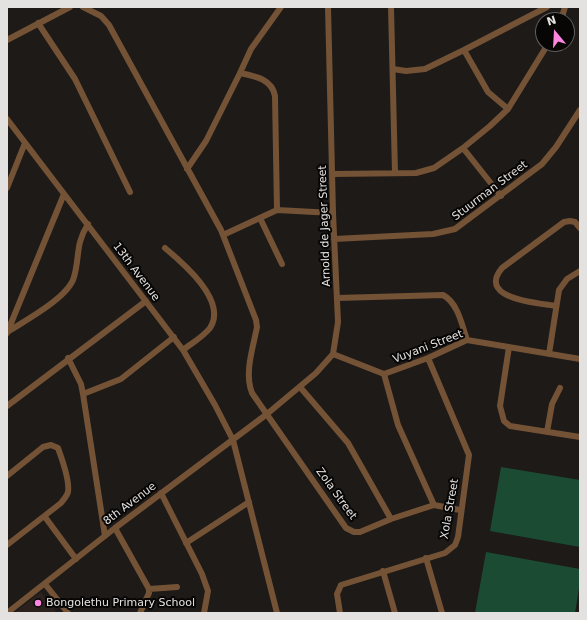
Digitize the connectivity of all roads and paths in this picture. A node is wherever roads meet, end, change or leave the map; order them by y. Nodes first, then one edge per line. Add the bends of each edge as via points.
1 (70, 7) edge
2 (83, 7) edge
3 (281, 7) edge
4 (328, 7) edge
5 (391, 7) edge
6 (546, 7) edge
7 (38, 22) junction
8 (7, 40) edge
9 (464, 50) junction
10 (543, 52) edge
11 (393, 69) junction
12 (240, 73) junction
13 (508, 109) junction
14 (580, 110) edge
15 (7, 118) edge
16 (9, 126) edge
17 (25, 143) junction
18 (463, 148) junction
19 (187, 169) junction
20 (395, 173) junction
21 (333, 174) junction
22 (7, 188) edge
23 (130, 192) dead end
24 (64, 194) junction
25 (501, 196) junction
26 (277, 210) junction
27 (333, 212) junction
28 (260, 218) junction
29 (88, 224) junction
30 (580, 228) edge
31 (223, 235) junction
32 (334, 239) junction
33 (165, 248) dead end
34 (282, 264) dead end
35 (580, 271) edge
36 (337, 298) junction
37 (146, 301) junction
38 (556, 306) junction
39 (8, 332) edge
40 (174, 337) junction
41 (467, 340) junction
42 (509, 347) junction
43 (183, 350) junction
44 (333, 354) junction
45 (549, 354) junction
46 (68, 358) junction
47 (428, 358) junction
48 (580, 359) edge
49 (384, 374) junction
50 (300, 387) junction
51 (560, 388) dead end
52 (83, 394) junction
53 (7, 406) edge
54 (267, 414) junction
55 (547, 432) junction
56 (580, 437) edge
57 (233, 440) junction
58 (7, 476) edge
59 (161, 493) junction
60 (249, 502) junction
61 (434, 505) junction
62 (460, 510) junction
63 (45, 516) junction
64 (391, 519) junction
65 (115, 528) junction
66 (105, 536) junction
67 (186, 543) junction
68 (7, 545) edge
69 (426, 558) junction
70 (76, 559) junction
71 (383, 571) junction
72 (45, 584) junction
73 (177, 587) dead end
74 (149, 589) junction
75 (7, 613) edge
76 (68, 613) edge
77 (140, 613) edge
78 (204, 613) edge
79 (277, 613) edge
80 (340, 613) edge
81 (395, 613) edge
82 (442, 613) edge

1 - 7 street
2 - 19 street, Zola Street via 101,16 109,25
3 - 12 street via 251,49
4 - 21 street, Arnold de Jager Street
5 - 11 street
6 - 9 street
7 - 8 street
7 - 23 street via 75,79
9 - 11 street via 425,68 406,71
9 - 13 street via 488,92
10 - 13 street
11 - 20 street
12 - 19 street via 206,141
12 - 26 street via 257,76 274,88
13 - 18 street
14 - 25 street, Stuurman Street via 542,164
15 - 16 street, 13th Avenue
16 - 17 street, 13th Avenue
17 - 22 street
17 - 24 street, 13th Avenue
18 - 20 street via 434,168 416,173
18 - 25 street
19 - 31 street, Zola Street
20 - 21 street
21 - 27 street, Arnold de Jager Street
24 - 29 street, 13th Avenue
24 - 39 street
25 - 32 street, Stuurman Street via 446,232
26 - 27 street
26 - 28 street
27 - 32 street, Arnold de Jager Street
28 - 31 street
28 - 34 street
29 - 37 street, 13th Avenue
29 - 39 street via 78,244 75,276 70,286 47,306
30 - 38 street via 575,222 564,222 498,273 498,287 508,297
31 - 54 street, Zola Street via 255,315 257,328 249,384 252,393
32 - 36 street, Arnold de Jager Street
33 - 43 street via 195,276 205,289 213,310 214,316 210,327
35 - 38 street via 562,284
36 - 41 street via 443,295 453,304
36 - 44 street, Arnold de Jager Street
37 - 40 street, 13th Avenue
37 - 46 street
38 - 45 street
40 - 43 street, 13th Avenue
40 - 52 street via 121,379
41 - 42 street, Vuyani Street
41 - 47 street, Vuyani Street
42 - 45 street, Vuyani Street
42 - 55 street via 500,406 504,421 510,426
43 - 57 street, 13th Avenue
44 - 49 street, Vuyani Street
44 - 50 street
45 - 48 street, Vuyani Street
46 - 52 street
46 - 53 street
47 - 49 street, Vuyani Street
47 - 62 street, Xola Street via 469,456
49 - 61 street via 398,425
50 - 54 street
50 - 64 street via 348,443
51 - 55 street via 552,404
52 - 66 street
54 - 57 street, 8th Avenue
54 - 64 street, Zola Street via 346,528 360,532
55 - 56 street
57 - 59 street, 8th Avenue
57 - 60 street, 13th Avenue
58 - 63 street via 43,447 51,445 58,448 64,464 68,492 61,503
59 - 65 street, 8th Avenue
59 - 67 street
60 - 67 street
60 - 79 street, 13th Avenue
61 - 62 street, Zola Street
61 - 64 street, Zola Street
62 - 69 street, Xola Street via 455,544 445,553
63 - 68 street
63 - 70 street
65 - 66 street, 8th Avenue
65 - 74 street
66 - 70 street, 8th Avenue
67 - 78 street via 208,591
69 - 71 street, Xola Street
69 - 82 street
70 - 72 street, 8th Avenue
71 - 80 street, Xola Street via 346,582 338,589
71 - 81 street
72 - 75 street, 8th Avenue
72 - 76 street
73 - 74 street
74 - 77 street

